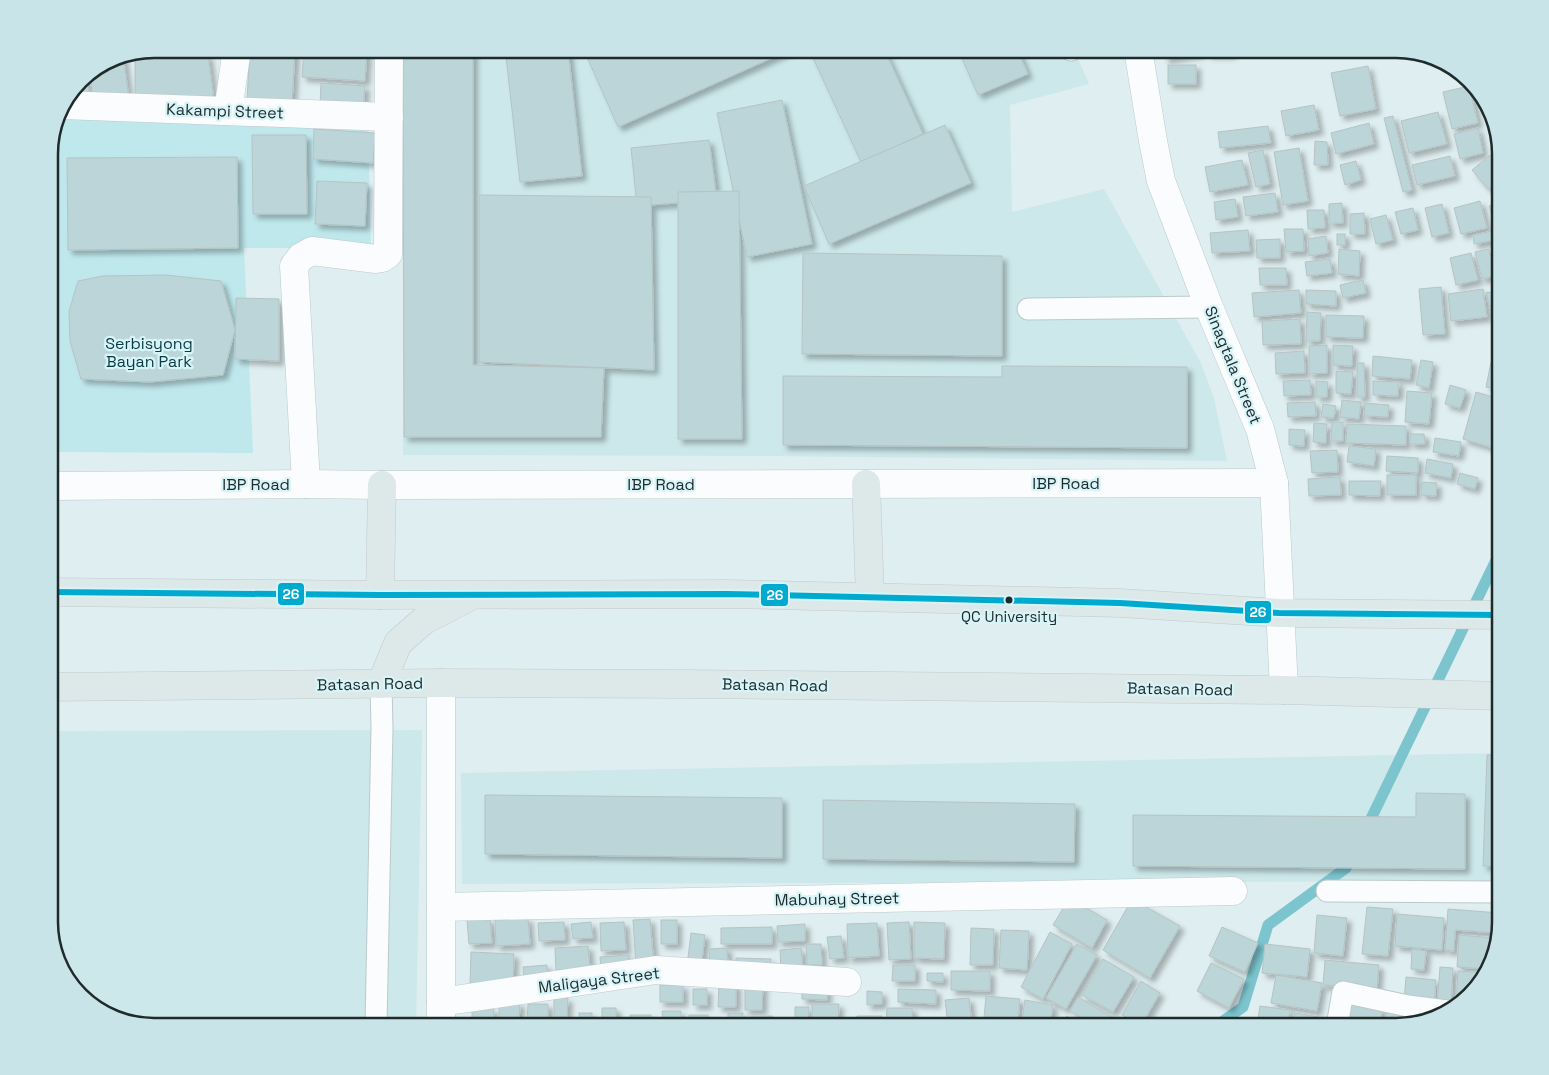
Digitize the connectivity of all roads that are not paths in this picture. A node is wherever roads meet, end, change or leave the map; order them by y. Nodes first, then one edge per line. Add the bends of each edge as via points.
1 (231, 58) edge
2 (389, 58) edge
3 (1139, 58) edge
4 (71, 105) edge
5 (228, 111) junction
6 (388, 116) junction
7 (1210, 307) junction
8 (1028, 309) dead end
9 (1274, 483) junction
10 (306, 484) junction
11 (866, 484) junction
12 (382, 485) junction
13 (58, 486) edge
14 (58, 592) edge
15 (380, 595) junction
16 (472, 595) junction
17 (870, 597) junction
18 (1279, 613) junction
19 (1492, 615) edge
20 (441, 683) junction
21 (381, 684) junction
22 (58, 687) edge
23 (1284, 690) junction
24 (1492, 696) edge
25 (1233, 891) dead end
26 (1327, 891) dead end
27 (1492, 892) edge
28 (441, 906) junction
29 (847, 982) dead end
30 (1434, 1009) edge
31 (441, 1014) edge
32 (376, 1018) edge
33 (1338, 1018) edge

1 - 5 street
2 - 6 street
3 - 7 street, Sinagtala Street via 1161,181
4 - 5 street, Kakampi Street
5 - 6 street, Kakampi Street
6 - 10 street via 388,254 376,259 312,251 294,266
7 - 8 lane
7 - 9 street, Sinagtala Street via 1260,429
9 - 11 street, IBP Road
9 - 18 street, Sinagtala Street
10 - 12 street, IBP Road
10 - 13 street, IBP Road
11 - 12 street, IBP Road
11 - 17 main road
12 - 15 main road
14 - 15 main road
15 - 16 main road
16 - 17 main road
16 - 21 main road via 423,621 398,643
17 - 18 main road via 1120,603
18 - 19 main road
18 - 23 street, Sinagtala Street
20 - 21 main road, Batasan Road
20 - 23 main road, Batasan Road
20 - 28 street
21 - 22 main road, Batasan Road
21 - 32 lane
23 - 24 main road, Batasan Road
25 - 28 street, Mabuhay Street
26 - 27 lane
28 - 31 street
29 - 31 street, Maligaya Street via 656,970
30 - 33 lane via 1343,992

